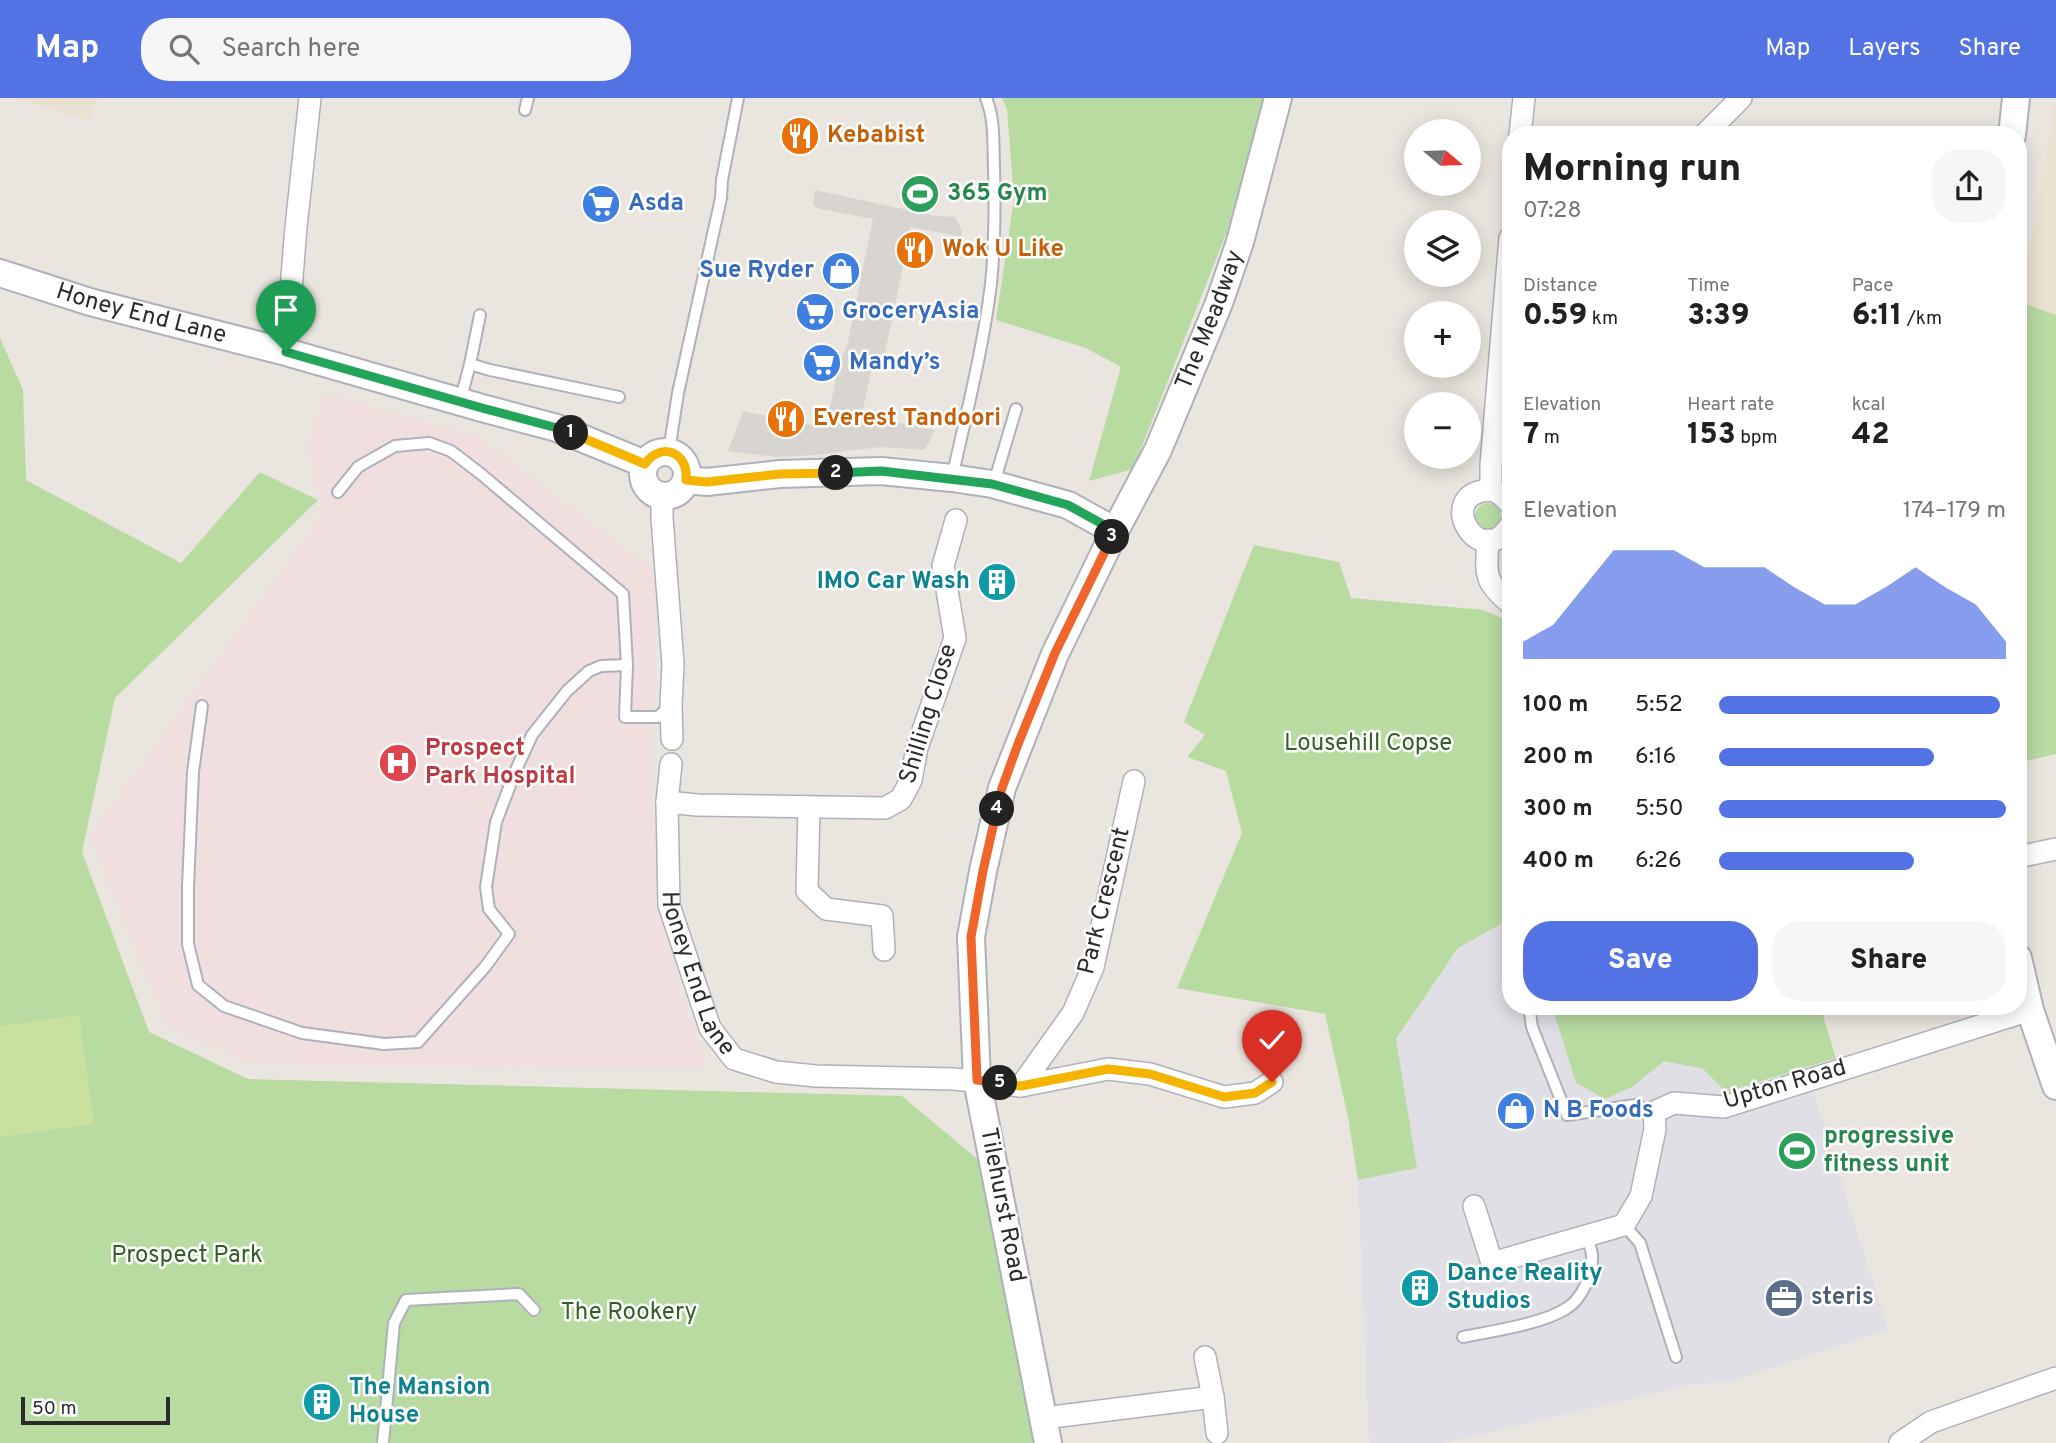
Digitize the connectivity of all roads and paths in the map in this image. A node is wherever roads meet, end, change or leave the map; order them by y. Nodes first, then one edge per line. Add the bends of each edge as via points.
1 (310, 98) edge
2 (738, 98) edge
3 (986, 98) edge
4 (1278, 98) edge
5 (1524, 98) edge
6 (1741, 98) edge
7 (2016, 98) edge
8 (1521, 126) edge
9 (1713, 126) edge
10 (2013, 126) edge
11 (0, 273) edge
12 (480, 315) dead end
13 (1502, 334) edge
14 (286, 352) junction
15 (470, 364) junction
16 (619, 397) dead end
17 (460, 402) junction
18 (1016, 409) dead end
19 (669, 452) junction
20 (645, 464) junction
21 (952, 478) junction
22 (686, 480) junction
23 (994, 484) junction
24 (1491, 490) junction
25 (338, 492) dead end
26 (662, 496) junction
27 (1502, 496) edge
28 (956, 520) dead end
29 (1115, 531) junction
30 (1502, 535) edge
31 (1489, 540) junction
32 (1502, 597) edge
33 (627, 665) junction
34 (671, 705) junction
35 (202, 706) dead end
36 (672, 739) dead end
37 (671, 764) dead end
38 (1134, 781) dead end
39 (667, 802) junction
40 (809, 807) junction
41 (2056, 849) edge
42 (2027, 856) edge
43 (884, 950) dead end
44 (2027, 997) edge
45 (2030, 1010) junction
46 (2027, 1011) edge
47 (1530, 1015) edge
48 (2014, 1015) edge
49 (977, 1080) junction
50 (1272, 1082) dead end
51 (1021, 1086) junction
52 (2056, 1086) edge
53 (1654, 1112) junction
54 (1474, 1206) dead end
55 (1624, 1225) junction
56 (1586, 1236) junction
57 (534, 1310) dead end
58 (1463, 1337) dead end
59 (1205, 1357) dead end
60 (1676, 1357) dead end
61 (2056, 1378) edge
62 (1213, 1397) junction
63 (1046, 1431) edge
64 (1217, 1433) dead end
65 (383, 1443) edge
66 (1900, 1443) edge

1 - 14 street
2 - 19 lane
3 - 21 lane via 991,110 994,176 990,285
4 - 29 street, The Meadway via 1219,303 1158,450
5 - 8 street
6 - 9 street
7 - 10 street
11 - 14 street, Honey End Lane via 90,302
12 - 15 lane
13 - 24 street
14 - 17 street, Honey End Lane
15 - 16 lane
15 - 17 lane
17 - 20 street, Honey End Lane via 557,428
18 - 23 lane
19 - 20 street via 655,454
19 - 22 street via 682,459
20 - 26 street via 645,484
21 - 22 street via 881,471
21 - 23 street
22 - 26 street via 680,490
23 - 29 street via 1068,505
24 - 27 street
24 - 31 street via 1469,498 1463,513 1472,535
25 - 33 lane via 358,467 395,446 429,443 451,451 623,594
26 - 34 street via 673,664
28 - 40 street, Shilling Close via 943,566 955,638 917,748 911,780 901,799 884,808
29 - 49 street, Tilehurst Road via 1055,653 1002,788 971,937
30 - 31 street
31 - 32 street via 1486,574
33 - 34 lane via 625,717 658,718
33 - 35 lane via 589,671 532,736 496,822 486,887 489,909 509,934 418,1042 384,1044 302,1033 224,1006 198,985 188,944 193,772
34 - 36 street
37 - 39 street, Honey End Lane
38 - 51 street, Park Crescent via 1093,967 1073,1013
39 - 40 street, Shilling Close
39 - 49 street, Honey End Lane via 669,905 710,1028 734,1059 776,1072 816,1076
40 - 43 street via 807,891 826,909 882,916
41 - 42 street
44 - 45 street
45 - 46 street, Upton Road
45 - 52 street
47 - 53 lane, Upton Road via 1567,1115 1635,1105
48 - 53 street, Upton Road via 1724,1107 1674,1103
49 - 51 street, Honey End Lane
49 - 63 street, Tilehurst Road
50 - 51 street, Honey End Lane via 1255,1093 1224,1097 1150,1074 1108,1069
53 - 55 street via 1655,1129 1641,1196
54 - 56 street via 1492,1263
55 - 56 street
55 - 60 lane via 1640,1244
56 - 58 lane via 1591,1271 1569,1308 1535,1321
57 - 65 lane via 519,1294 406,1300 394,1323
59 - 62 street
61 - 66 street via 1931,1422
62 - 63 street
62 - 64 street

